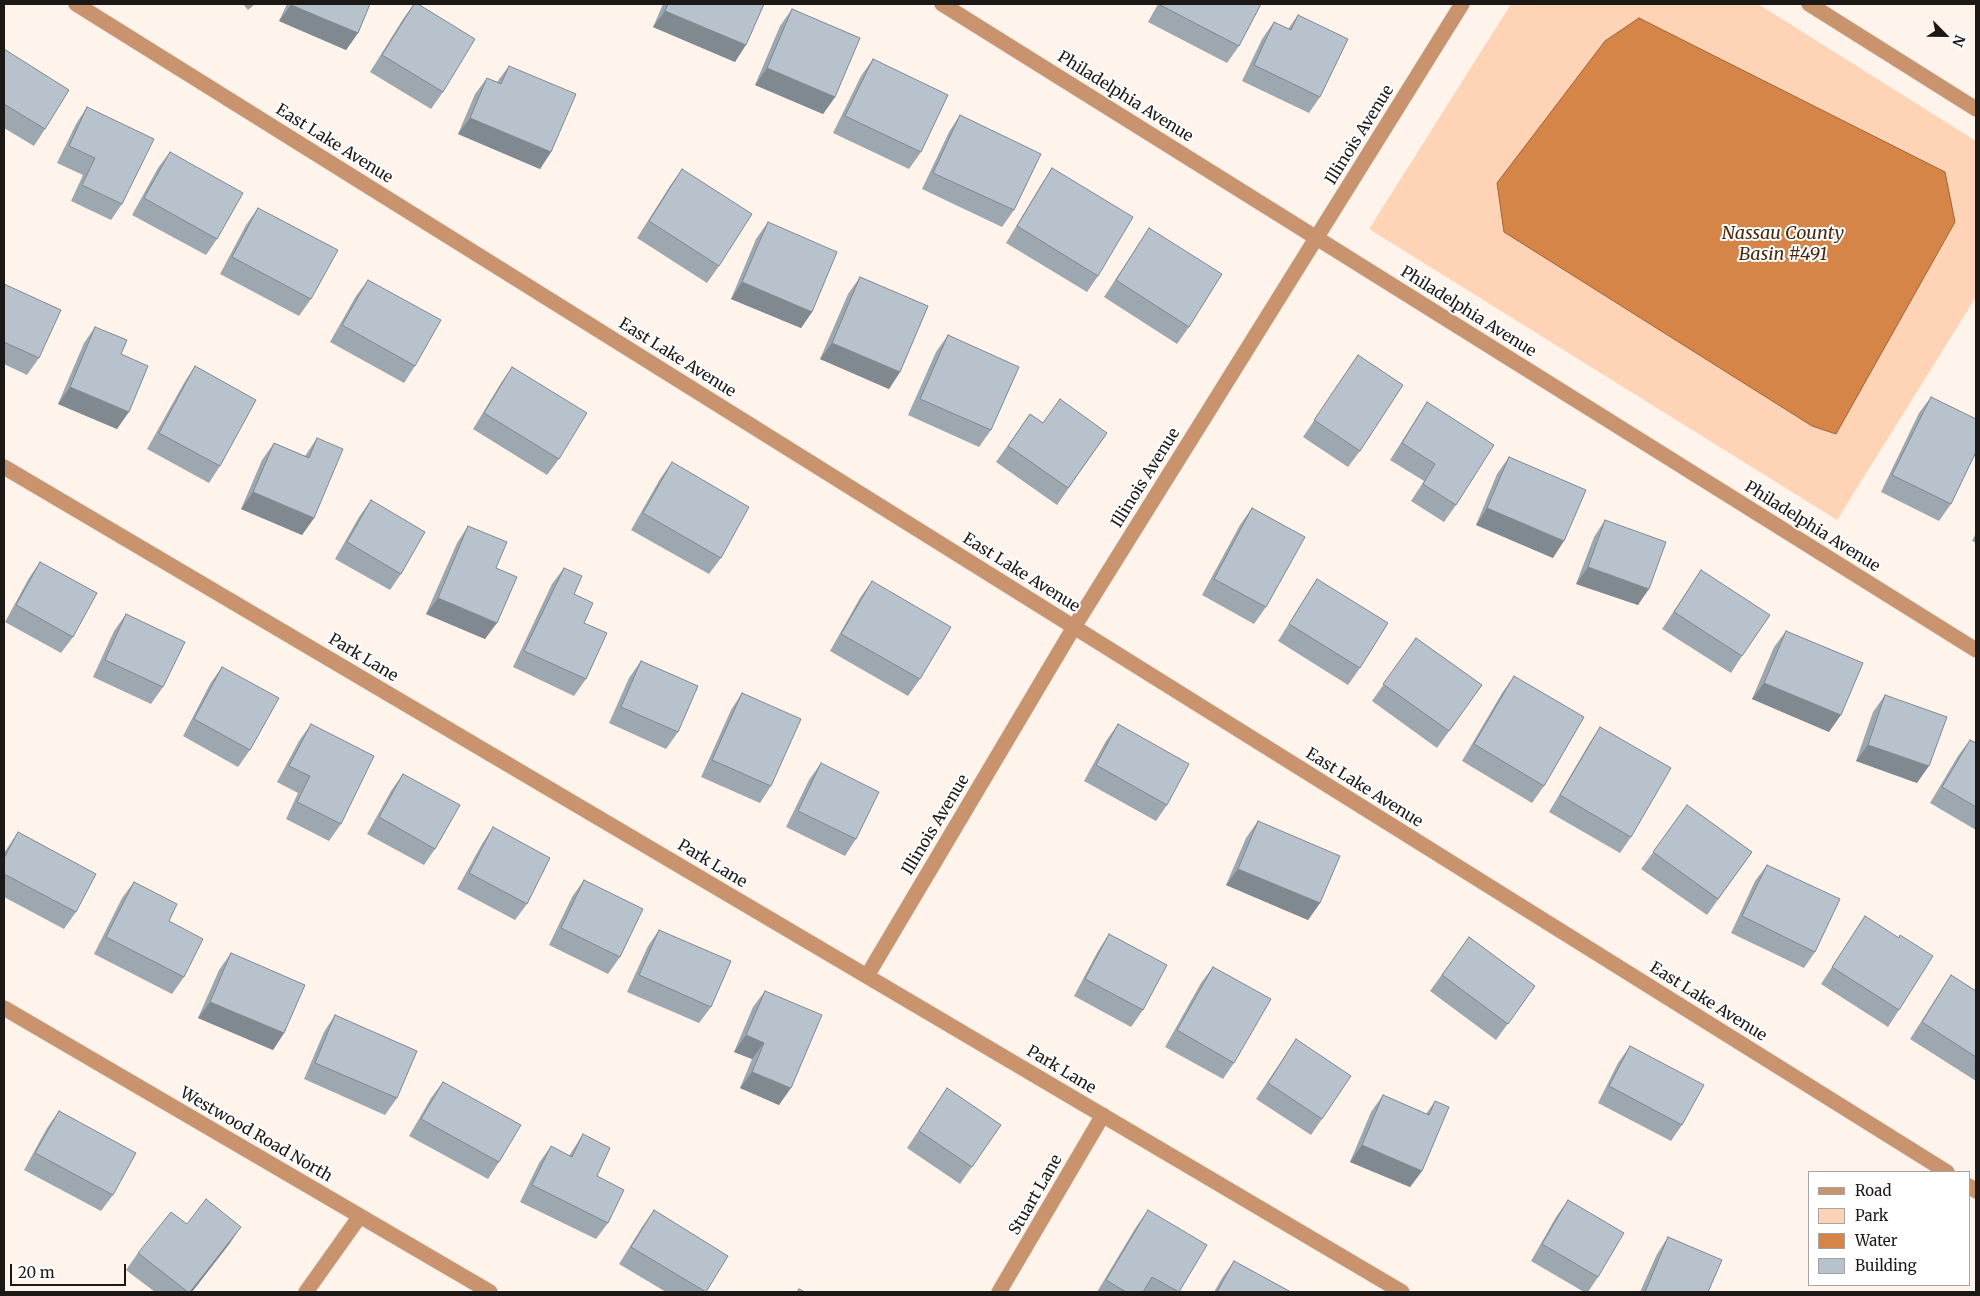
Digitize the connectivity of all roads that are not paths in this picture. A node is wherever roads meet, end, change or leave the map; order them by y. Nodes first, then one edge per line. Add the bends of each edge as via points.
1 (76, 4) edge
2 (942, 4) edge
3 (1462, 4) edge
4 (1808, 4) edge
5 (1976, 108) edge
6 (1316, 238) junction
7 (4, 467) edge
8 (1074, 627) junction
9 (1976, 650) edge
10 (867, 976) junction
11 (4, 1008) edge
12 (1103, 1115) junction
13 (1945, 1171) edge
14 (360, 1216) junction
15 (306, 1292) edge
16 (490, 1292) edge
17 (999, 1292) edge
18 (1402, 1292) edge

1 - 8 street, East Lake Avenue
2 - 6 street, Philadelphia Avenue
3 - 6 street, Illinois Avenue
4 - 5 street
6 - 8 street, Illinois Avenue
6 - 9 street, Philadelphia Avenue
7 - 10 street, Park Lane
8 - 10 street, Illinois Avenue
8 - 13 street, East Lake Avenue
10 - 12 street, Park Lane
11 - 14 street, Westwood Road North
12 - 17 street, Stuart Lane
12 - 18 street, Park Lane
14 - 15 street
14 - 16 street, Westwood Road North

